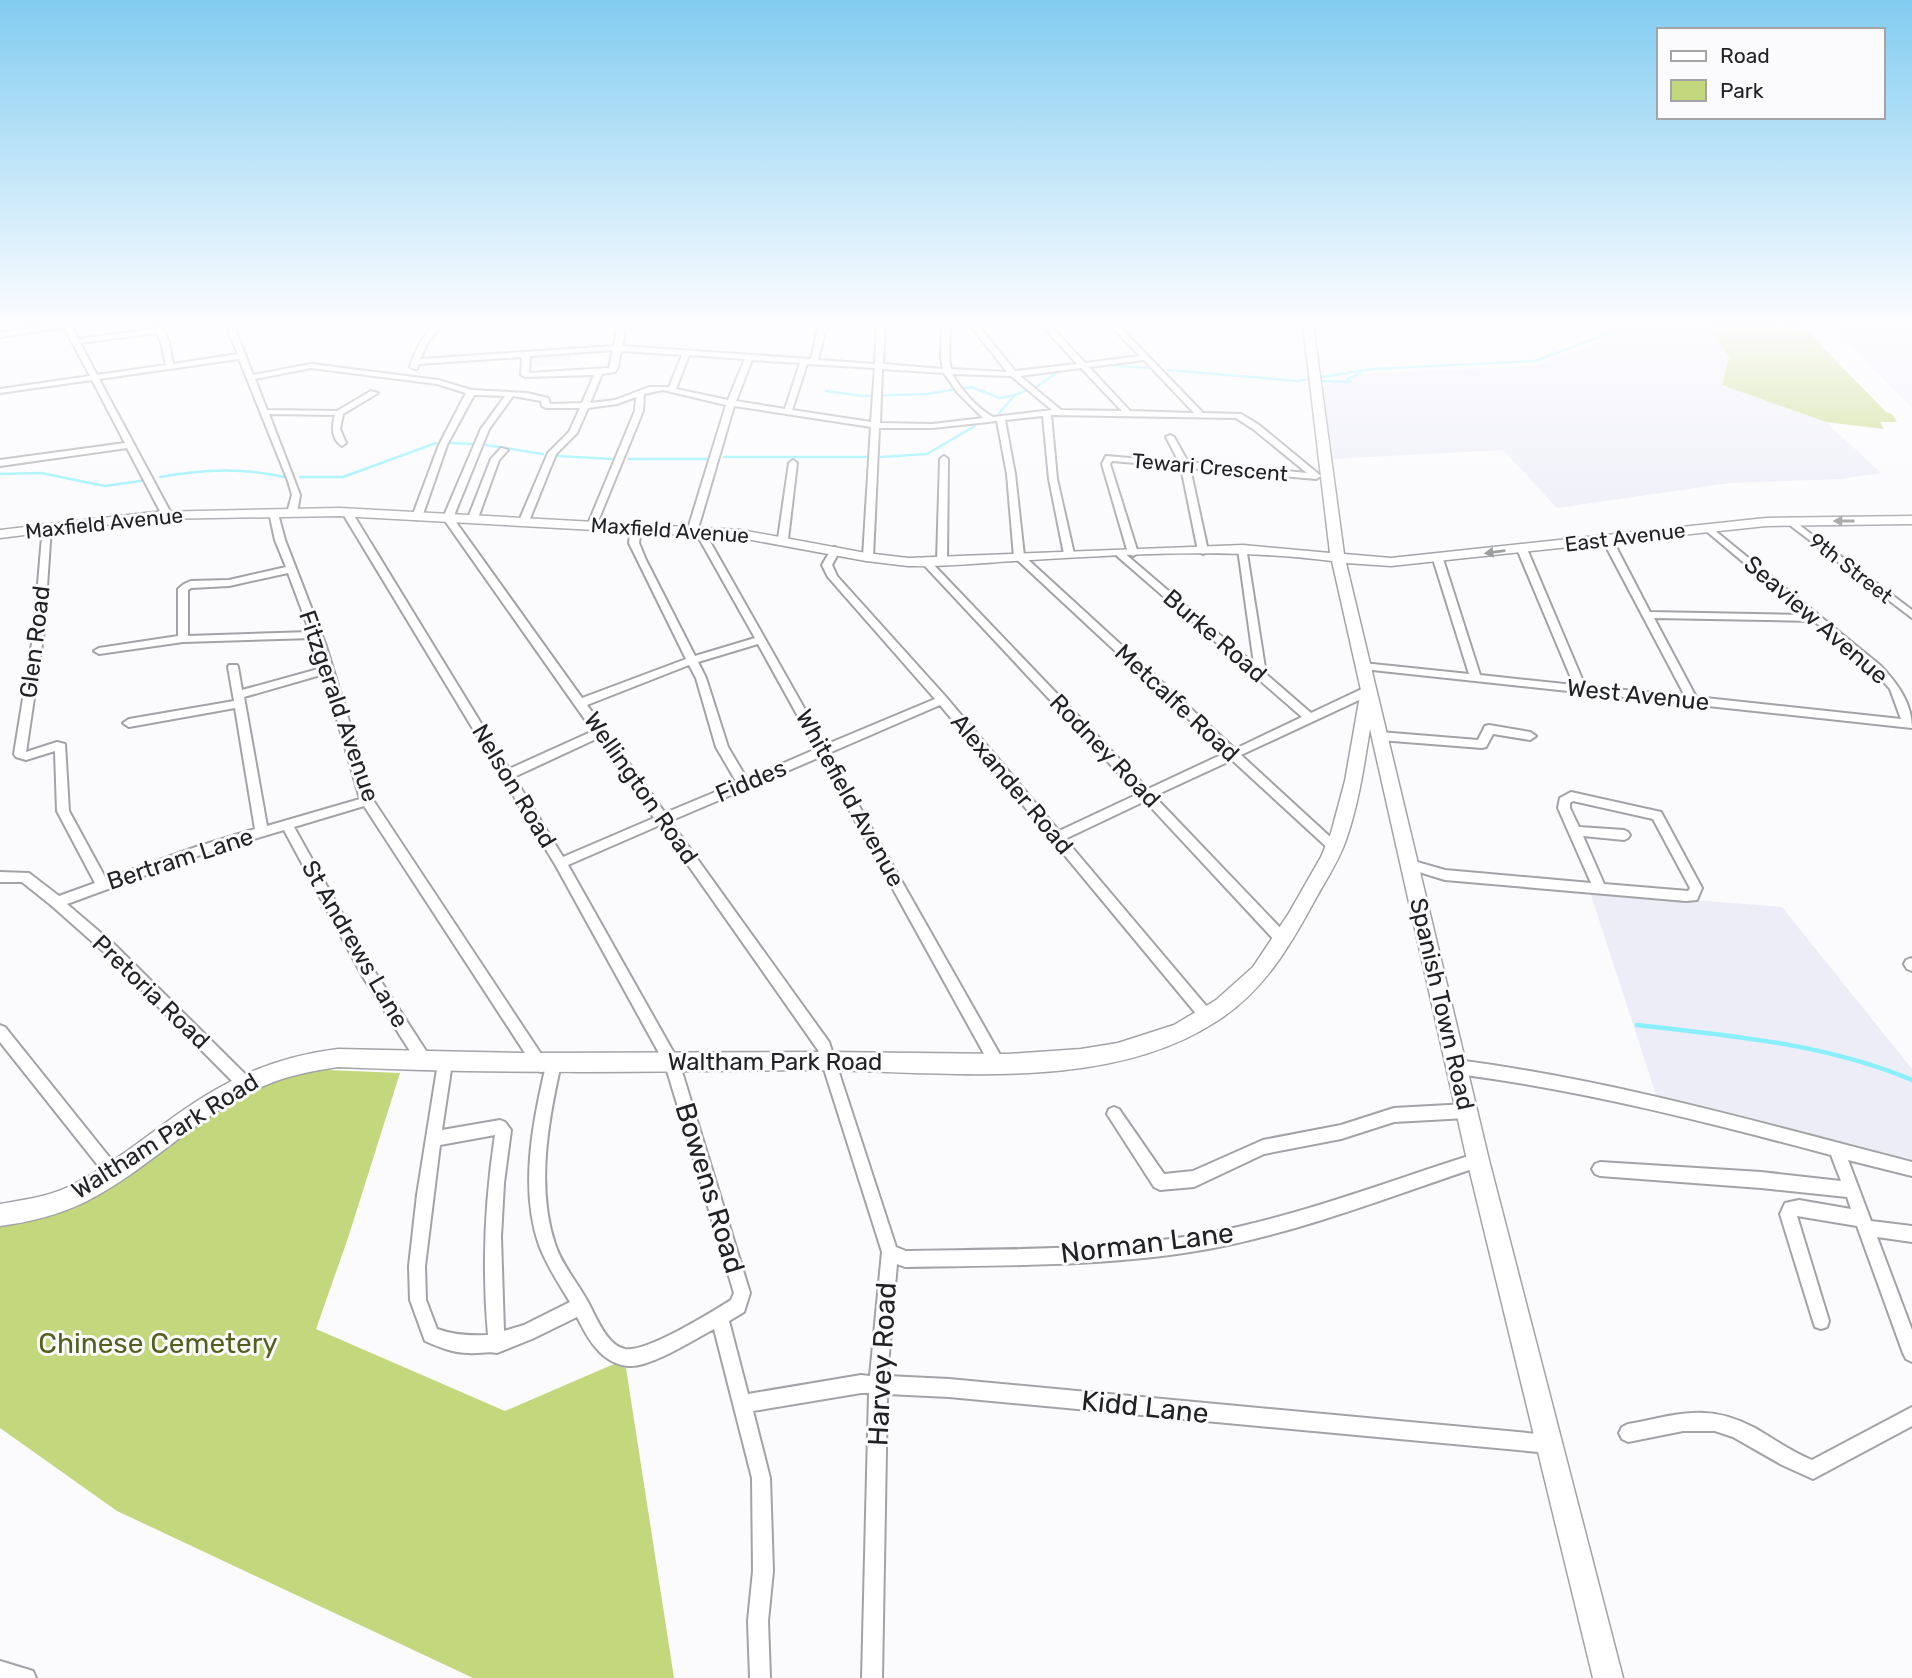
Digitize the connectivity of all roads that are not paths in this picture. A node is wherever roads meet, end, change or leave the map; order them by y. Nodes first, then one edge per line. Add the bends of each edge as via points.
1 (107, 402) edge
2 (260, 402) edge
3 (358, 402) edge
4 (466, 402) edge
5 (505, 402) edge
6 (545, 402) edge
7 (586, 402) edge
8 (614, 402) edge
9 (639, 402) edge
10 (791, 402) edge
11 (878, 402) edge
12 (970, 402) edge
13 (1047, 402) edge
14 (1119, 402) edge
15 (1188, 402) edge
16 (1317, 402) edge
17 (730, 403) joint
18 (584, 406) junction
19 (788, 411) junction
20 (264, 412) junction
21 (1059, 412) junction
22 (339, 413) junction
23 (1047, 414) junction
24 (1129, 415) junction
25 (1201, 415) junction
26 (996, 418) junction
27 (876, 425) junction
28 (1170, 437) dead end
29 (342, 443) dead end
30 (130, 445) junction
31 (504, 450) dead end
32 (944, 459) dead end
33 (0, 463) edge
34 (793, 463) dead end
35 (1185, 464) junction
36 (1321, 476) junction
37 (274, 512) junction
38 (292, 513) junction
39 (348, 514) junction
40 (167, 515) junction
41 (417, 517) junction
42 (448, 517) junction
43 (473, 518) junction
44 (1912, 520) edge
45 (524, 521) junction
46 (1790, 521) junction
47 (593, 524) junction
48 (46, 527) junction
49 (636, 527) junction
50 (1708, 528) junction
51 (696, 532) junction
52 (0, 534) edge
53 (783, 539) junction
54 (1607, 539) junction
55 (1522, 549) junction
56 (835, 550) junction
57 (1243, 550) junction
58 (1203, 551) junction
59 (1126, 553) junction
60 (1069, 554) junction
61 (868, 557) junction
62 (1019, 557) junction
63 (1338, 559) junction
64 (1438, 559) junction
65 (942, 562) junction
66 (927, 563) junction
67 (291, 569) junction
68 (1649, 615) junction
69 (1912, 615) edge
70 (1816, 618) junction
71 (317, 635) junction
72 (183, 639) junction
73 (760, 639) junction
74 (99, 650) dead end
75 (692, 660) junction
76 (1363, 666) junction
77 (233, 667) dead end
78 (327, 670) junction
79 (1261, 677) junction
80 (1476, 678) junction
81 (1581, 688) junction
82 (1368, 691) junction
83 (238, 699) junction
84 (942, 700) junction
85 (1692, 700) junction
86 (581, 704) junction
87 (1310, 718) junction
88 (129, 723) dead end
89 (1910, 724) edge
90 (601, 732) junction
91 (1380, 736) junction
92 (1530, 736) dead end
93 (824, 750) junction
94 (1234, 756) junction
95 (507, 775) junction
96 (744, 784) junction
97 (1149, 796) junction
98 (367, 801) junction
99 (663, 819) junction
100 (287, 825) junction
101 (1573, 831) junction
102 (262, 832) junction
103 (1624, 835) dead end
104 (1057, 837) junction
105 (1335, 848) junction
106 (560, 863) junction
107 (1410, 865) junction
108 (0, 877) edge
109 (102, 884) junction
110 (1600, 888) junction
111 (57, 902) junction
112 (1283, 940) junction
113 (1208, 1018) junction
114 (0, 1031) edge
115 (827, 1061) junction
116 (435, 1062) junction
117 (672, 1062) junction
118 (547, 1064) junction
119 (998, 1065) junction
120 (1457, 1067) junction
121 (244, 1083) junction
122 (1466, 1111) junction
123 (1114, 1114) dead end
124 (434, 1139) junction
125 (1837, 1150) junction
126 (1478, 1160) junction
127 (1600, 1169) dead end
128 (1912, 1169) edge
129 (113, 1173) junction
130 (1850, 1190) junction
131 (0, 1216) edge
132 (1865, 1224) junction
133 (1912, 1234) edge
134 (890, 1252) junction
135 (580, 1306) junction
136 (720, 1317) junction
137 (1821, 1321) dead end
138 (497, 1344) junction
139 (1912, 1353) edge
140 (878, 1384) junction
141 (742, 1404) junction
142 (1912, 1416) edge
143 (1628, 1433) dead end
144 (1550, 1444) junction
145 (0, 1671) edge
146 (26, 1678) edge
147 (760, 1678) edge
148 (872, 1678) edge
149 (1608, 1678) edge

1 - 30 street
2 - 20 street
3 - 22 street
4 - 41 street via 443,445
5 - 42 street via 485,429
6 - 18 street
7 - 18 street
8 - 18 street
9 - 47 street
10 - 19 street
11 - 27 street
12 - 26 street via 979,412
13 - 21 street
14 - 24 street
15 - 25 street
16 - 36 main road, Spanish Town Road
17 - 19 street
17 - 51 street
18 - 45 street via 573,433 552,453
19 - 27 street
20 - 22 street
20 - 38 street via 296,495
21 - 23 street
21 - 24 street
22 - 29 street via 336,429
23 - 26 street
23 - 60 street
24 - 25 street
25 - 36 street via 1240,417
26 - 27 street via 925,426
26 - 62 street via 1012,474
27 - 61 street
28 - 35 street
30 - 33 street
30 - 40 street
31 - 43 street via 495,459
32 - 65 street
34 - 53 street
35 - 36 street, Tewari Crescent
35 - 58 street
35 - 59 street, Tewari Crescent via 1109,458 1106,464
36 - 63 main road, Spanish Town Road
37 - 38 main road, Maxfield Avenue
37 - 40 main road, Maxfield Avenue
37 - 67 street, Fitzgerald Avenue
38 - 39 main road, Maxfield Avenue
39 - 41 main road, Maxfield Avenue
39 - 95 street, Nelson Road
40 - 48 main road, Maxfield Avenue
41 - 42 main road, Maxfield Avenue
42 - 43 main road, Maxfield Avenue
42 - 86 street, Wellington Road
43 - 45 main road, Maxfield Avenue
44 -> 46 main road, East Avenue
45 - 47 main road, Maxfield Avenue
46 - 50 main road, East Avenue
46 - 69 street, 9th Street
47 - 49 main road, Maxfield Avenue
48 - 52 main road, Maxfield Avenue
48 - 109 street, Glen Road via 39,631 20,754 61,747 63,811
49 - 51 main road, Maxfield Avenue
49 - 75 street via 634,542 641,560
50 - 54 main road, East Avenue
50 - 70 street, Seaview Avenue
51 - 53 main road, Maxfield Avenue
51 - 73 street, Whitefield Avenue
53 - 56 main road, Maxfield Avenue
54 - 55 main road, East Avenue
54 - 68 street
55 -> 64 main road, East Avenue
55 - 81 street
56 - 61 main road, Maxfield Avenue
56 - 84 street, Alexander Road via 827,565 833,577
57 - 58 main road, Maxfield Avenue
57 - 63 main road, Maxfield Avenue via 1303,552
57 - 79 street
58 - 59 main road, Maxfield Avenue
59 - 60 main road, Maxfield Avenue
59 - 79 street, Burke Road
60 - 62 main road, Maxfield Avenue
61 - 66 main road, Maxfield Avenue
62 - 65 main road, Maxfield Avenue
62 - 94 street, Metcalfe Road
63 - 64 main road, East Avenue
63 - 76 main road, Spanish Town Road
64 - 80 street
65 - 66 main road, Maxfield Avenue
66 - 97 street, Rodney Road
67 - 71 street, Fitzgerald Avenue
67 - 72 street via 224,584 186,586
68 - 70 street
68 - 85 street
70 - 89 street, Seaview Avenue via 1895,688
71 - 72 street
71 - 78 street, Fitzgerald Avenue
72 - 74 street
73 - 75 street
73 - 93 street, Whitefield Avenue
75 - 86 street
75 - 96 street via 722,747
76 - 80 street, West Avenue
76 - 82 main road, Spanish Town Road
77 - 83 street
78 - 83 street
78 - 98 street, Fitzgerald Avenue
79 - 87 street, Burke Road
80 - 81 street, West Avenue
81 - 85 street, West Avenue
82 - 87 street
82 - 91 main road, Spanish Town Road
82 - 105 main road, Waltham Park Road
83 - 88 street
83 - 102 street
84 - 93 street, Fiddes
84 - 104 street, Alexander Road
85 - 89 street, West Avenue
86 - 90 street, Wellington Road
87 - 94 street
90 - 95 street
90 - 99 street, Wellington Road
91 - 92 street via 1482,744 1489,729
91 - 107 main road, Spanish Town Road
93 - 96 street, Fiddes
93 - 119 street, Whitefield Avenue
94 - 97 street
94 - 105 street, Metcalfe Road
95 - 106 street, Nelson Road
96 - 99 street, Fiddes
97 - 104 street
97 - 112 street, Rodney Road
98 - 100 street, Bertram Lane
98 - 118 street, Fitzgerald Avenue
99 - 106 street, Fiddes
99 - 115 street, Wellington Road via 808,1021
100 - 102 street, Bertram Lane
100 - 116 street, St Andrews Lane via 368,973
101 - 103 street
101 - 110 street
101 - 110 street via 1564,808 1564,801 1571,796 1657,815 1696,888 1692,896 1686,896
102 - 109 street, Bertram Lane
104 - 113 street, Alexander Road
105 - 112 main road, Waltham Park Road
106 - 117 street, Nelson Road
107 - 110 street via 1436,874
107 - 120 main road, Spanish Town Road
108 - 111 street via 25,877
109 - 111 street, Bertram Lane
111 - 121 street, Pretoria Road
112 - 113 main road, Waltham Park Road via 1252,982
113 - 119 main road, Waltham Park Road via 1174,1035 1117,1052
114 - 129 street
115 - 117 main road, Waltham Park Road
115 - 119 main road, Waltham Park Road
115 - 134 street, Harvey Road
116 - 118 main road, Waltham Park Road
116 - 121 main road, Waltham Park Road via 318,1060
116 - 124 street
117 - 118 main road, Waltham Park Road
117 - 136 street, Bowens Road via 742,1293 738,1306
118 - 135 street via 539,1182 544,1234
120 - 122 main road, Spanish Town Road
120 - 125 street via 1588,1087
121 - 129 main road, Waltham Park Road
122 - 123 street via 1394,1115 1341,1132 1262,1147 1194,1179 1167,1182 1160,1182
122 - 126 main road, Spanish Town Road
124 - 138 street via 417,1266 424,1321 431,1335 447,1343
124 - 138 street via 502,1128 494,1214
125 - 128 street
125 - 130 street
126 - 134 street, Norman Lane via 1274,1225 1209,1240 1012,1256 905,1259
126 - 144 main road, Spanish Town Road
127 - 130 street
129 - 131 main road, Waltham Park Road via 63,1200
130 - 132 street
132 - 133 street
132 - 137 street via 1799,1208 1788,1214
132 - 139 street
134 - 140 street, Harvey Road
135 - 136 street via 595,1337 616,1354 635,1358
135 - 138 street
136 - 141 street
140 - 141 street, Kidd Lane
140 - 144 street, Kidd Lane
140 - 148 street, Harvey Road
141 - 147 street via 761,1478
142 - 143 street via 1813,1470 1715,1422
144 - 149 main road, Spanish Town Road
145 - 146 street

